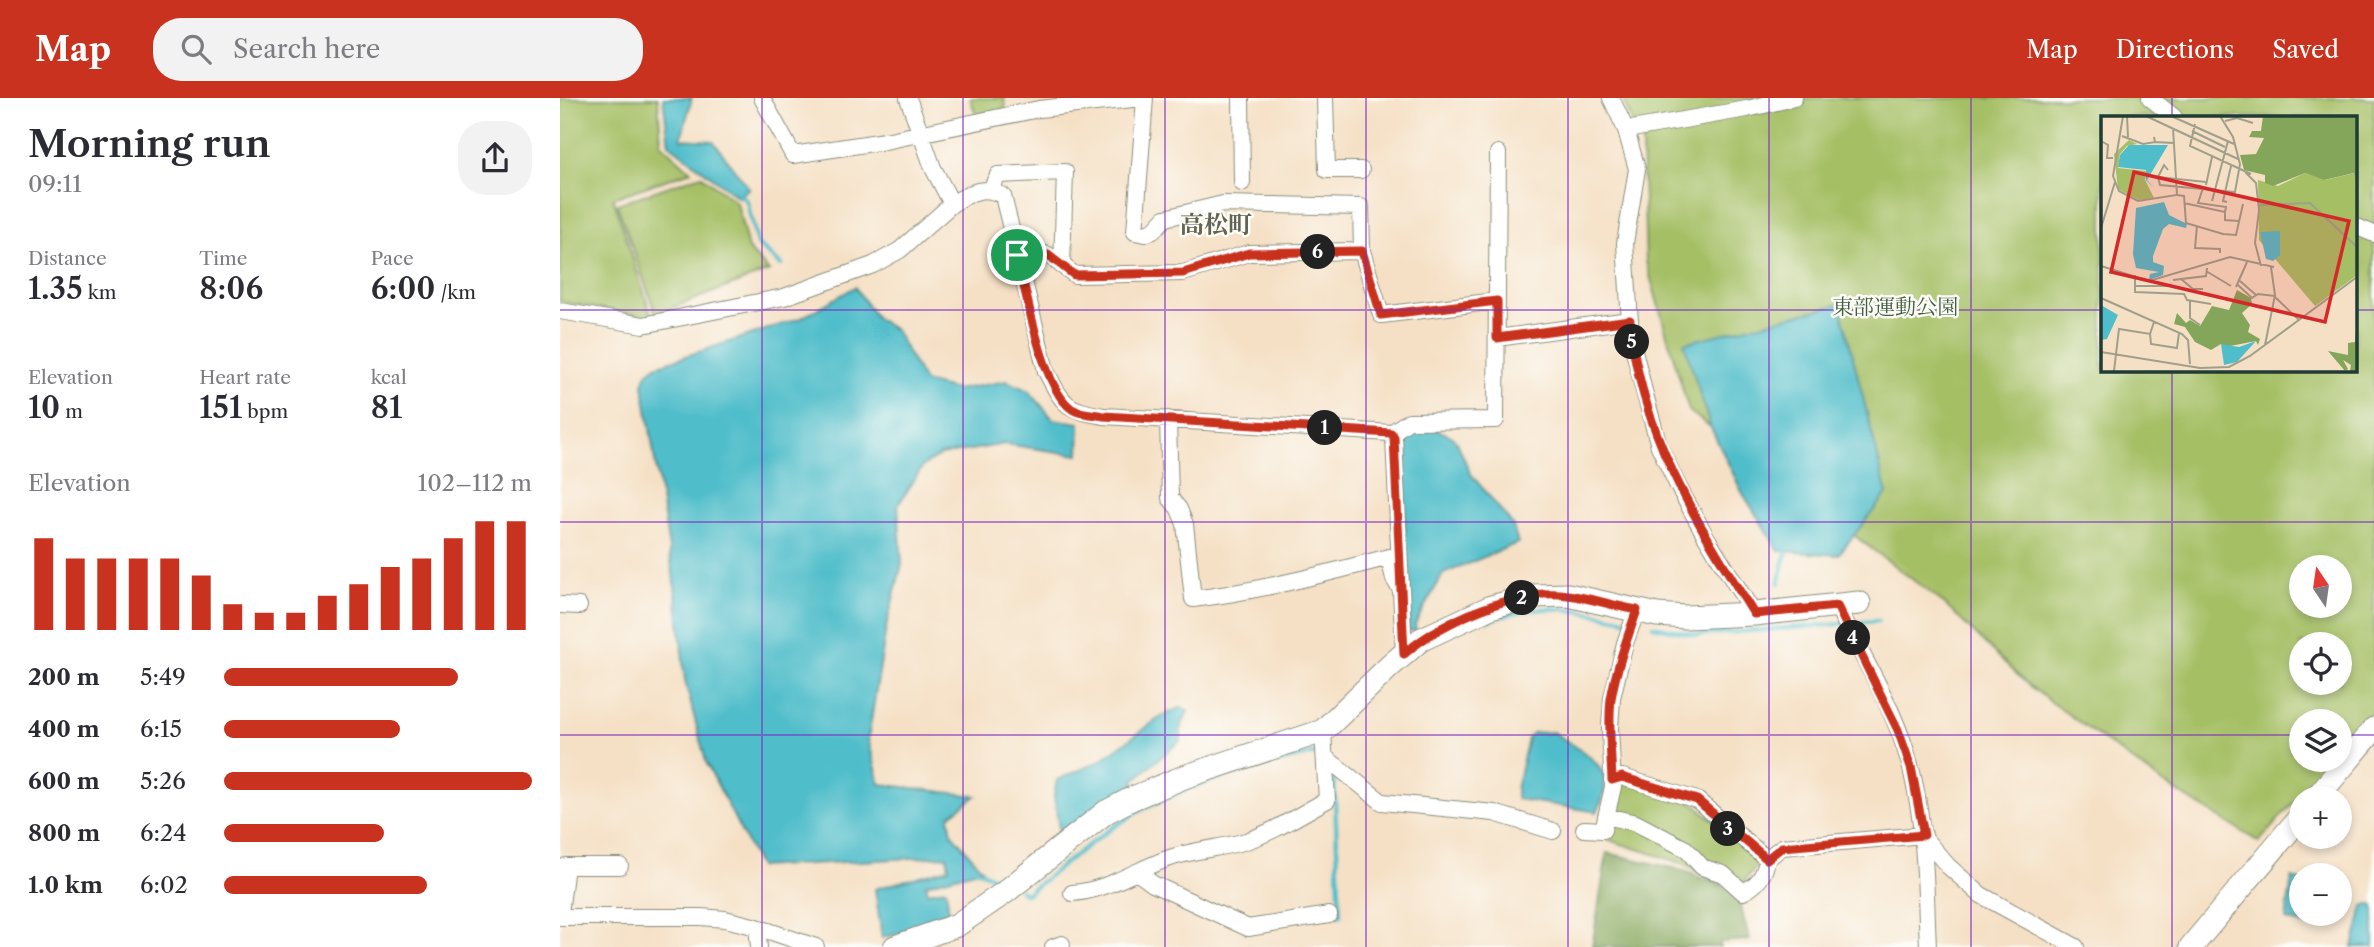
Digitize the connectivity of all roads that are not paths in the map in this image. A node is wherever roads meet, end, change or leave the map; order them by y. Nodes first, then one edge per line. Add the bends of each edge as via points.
1 (762, 98) edge
2 (908, 98) edge
3 (1143, 98) edge
4 (1241, 98) edge
5 (1325, 98) edge
6 (1611, 98) edge
7 (1794, 98) edge
8 (2150, 98) edge
9 (2173, 116) edge
10 (1626, 130) junction
11 (920, 134) junction
12 (1498, 153) dead end
13 (1361, 170) dead end
14 (1242, 183) dead end
15 (991, 189) junction
16 (952, 204) junction
17 (2357, 227) edge
18 (2374, 234) edge
19 (1362, 251) junction
20 (1017, 255) junction
21 (1062, 266) junction
22 (1497, 301) junction
23 (560, 311) edge
24 (1630, 320) junction
25 (1497, 338) junction
26 (1168, 419) junction
27 (1391, 433) junction
28 (1401, 590) junction
29 (1848, 604) joint
30 (560, 605) edge
31 (579, 606) dead end
32 (1637, 610) junction
33 (1754, 614) junction
34 (1404, 654) junction
35 (2374, 729) edge
36 (1323, 731) junction
37 (1325, 757) junction
38 (1612, 780) junction
39 (2326, 786) edge
40 (1606, 816) junction
41 (1584, 829) dead end
42 (2289, 830) edge
43 (1553, 831) dead end
44 (1924, 837) junction
45 (1767, 859) junction
46 (563, 865) edge
47 (620, 866) dead end
48 (1138, 873) junction
49 (1072, 893) dead end
50 (560, 915) edge
51 (1329, 915) dead end
52 (757, 927) junction
53 (759, 947) edge
54 (816, 947) edge
55 (895, 947) edge
56 (1928, 947) edge
57 (2076, 947) edge
58 (2191, 947) edge

1 - 11 street via 793,155
2 - 11 street
3 - 11 street via 1039,109
3 - 19 street via 1135,232 1145,234 1165,218 1223,204 1361,207
4 - 14 street
5 - 13 street via 1327,170
6 - 10 street
7 - 10 street
8 - 9 street
10 - 24 street via 1637,169 1625,243
11 - 16 street
12 - 22 street
15 - 16 street via 972,192
15 - 20 street via 1003,196
15 - 21 street via 998,175 1065,173
16 - 23 street via 900,250 873,265 784,297 643,325
17 - 18 street
19 - 21 street via 1249,253 1183,273 1074,275
19 - 22 street via 1381,315
20 - 21 street via 1033,251
20 - 26 street via 1046,371 1059,396 1075,411
22 - 25 street
24 - 25 street
24 - 33 street via 1660,446 1705,536
25 - 27 street via 1496,420 1409,421
26 - 27 street
26 - 28 street via 1170,498 1185,524 1193,599 1304,579 1389,557
27 - 28 street
28 - 34 street
29 - 33 street
29 - 44 street via 1911,767
30 - 31 street
32 - 33 street via 1685,617
32 - 34 street via 1569,595 1531,596 1458,621 1420,640
32 - 38 street via 1612,698
34 - 36 street
35 - 39 street
36 - 37 street
36 - 55 street via 1133,798 1106,812 957,925
37 - 43 street via 1382,802 1494,813
37 - 48 street via 1327,800 1245,841 1180,855
38 - 40 street
38 - 45 street via 1622,777 1697,800
40 - 41 street via 1602,830
40 - 45 street via 1636,823 1686,849 1702,867 1723,874 1743,892 1760,880
42 - 58 street
44 - 45 street via 1782,847
44 - 56 street
44 - 57 street via 1948,866 1982,895
46 - 47 street
46 - 50 street
48 - 49 street
48 - 51 street via 1248,928
50 - 52 street via 701,917
52 - 53 street
52 - 54 street

